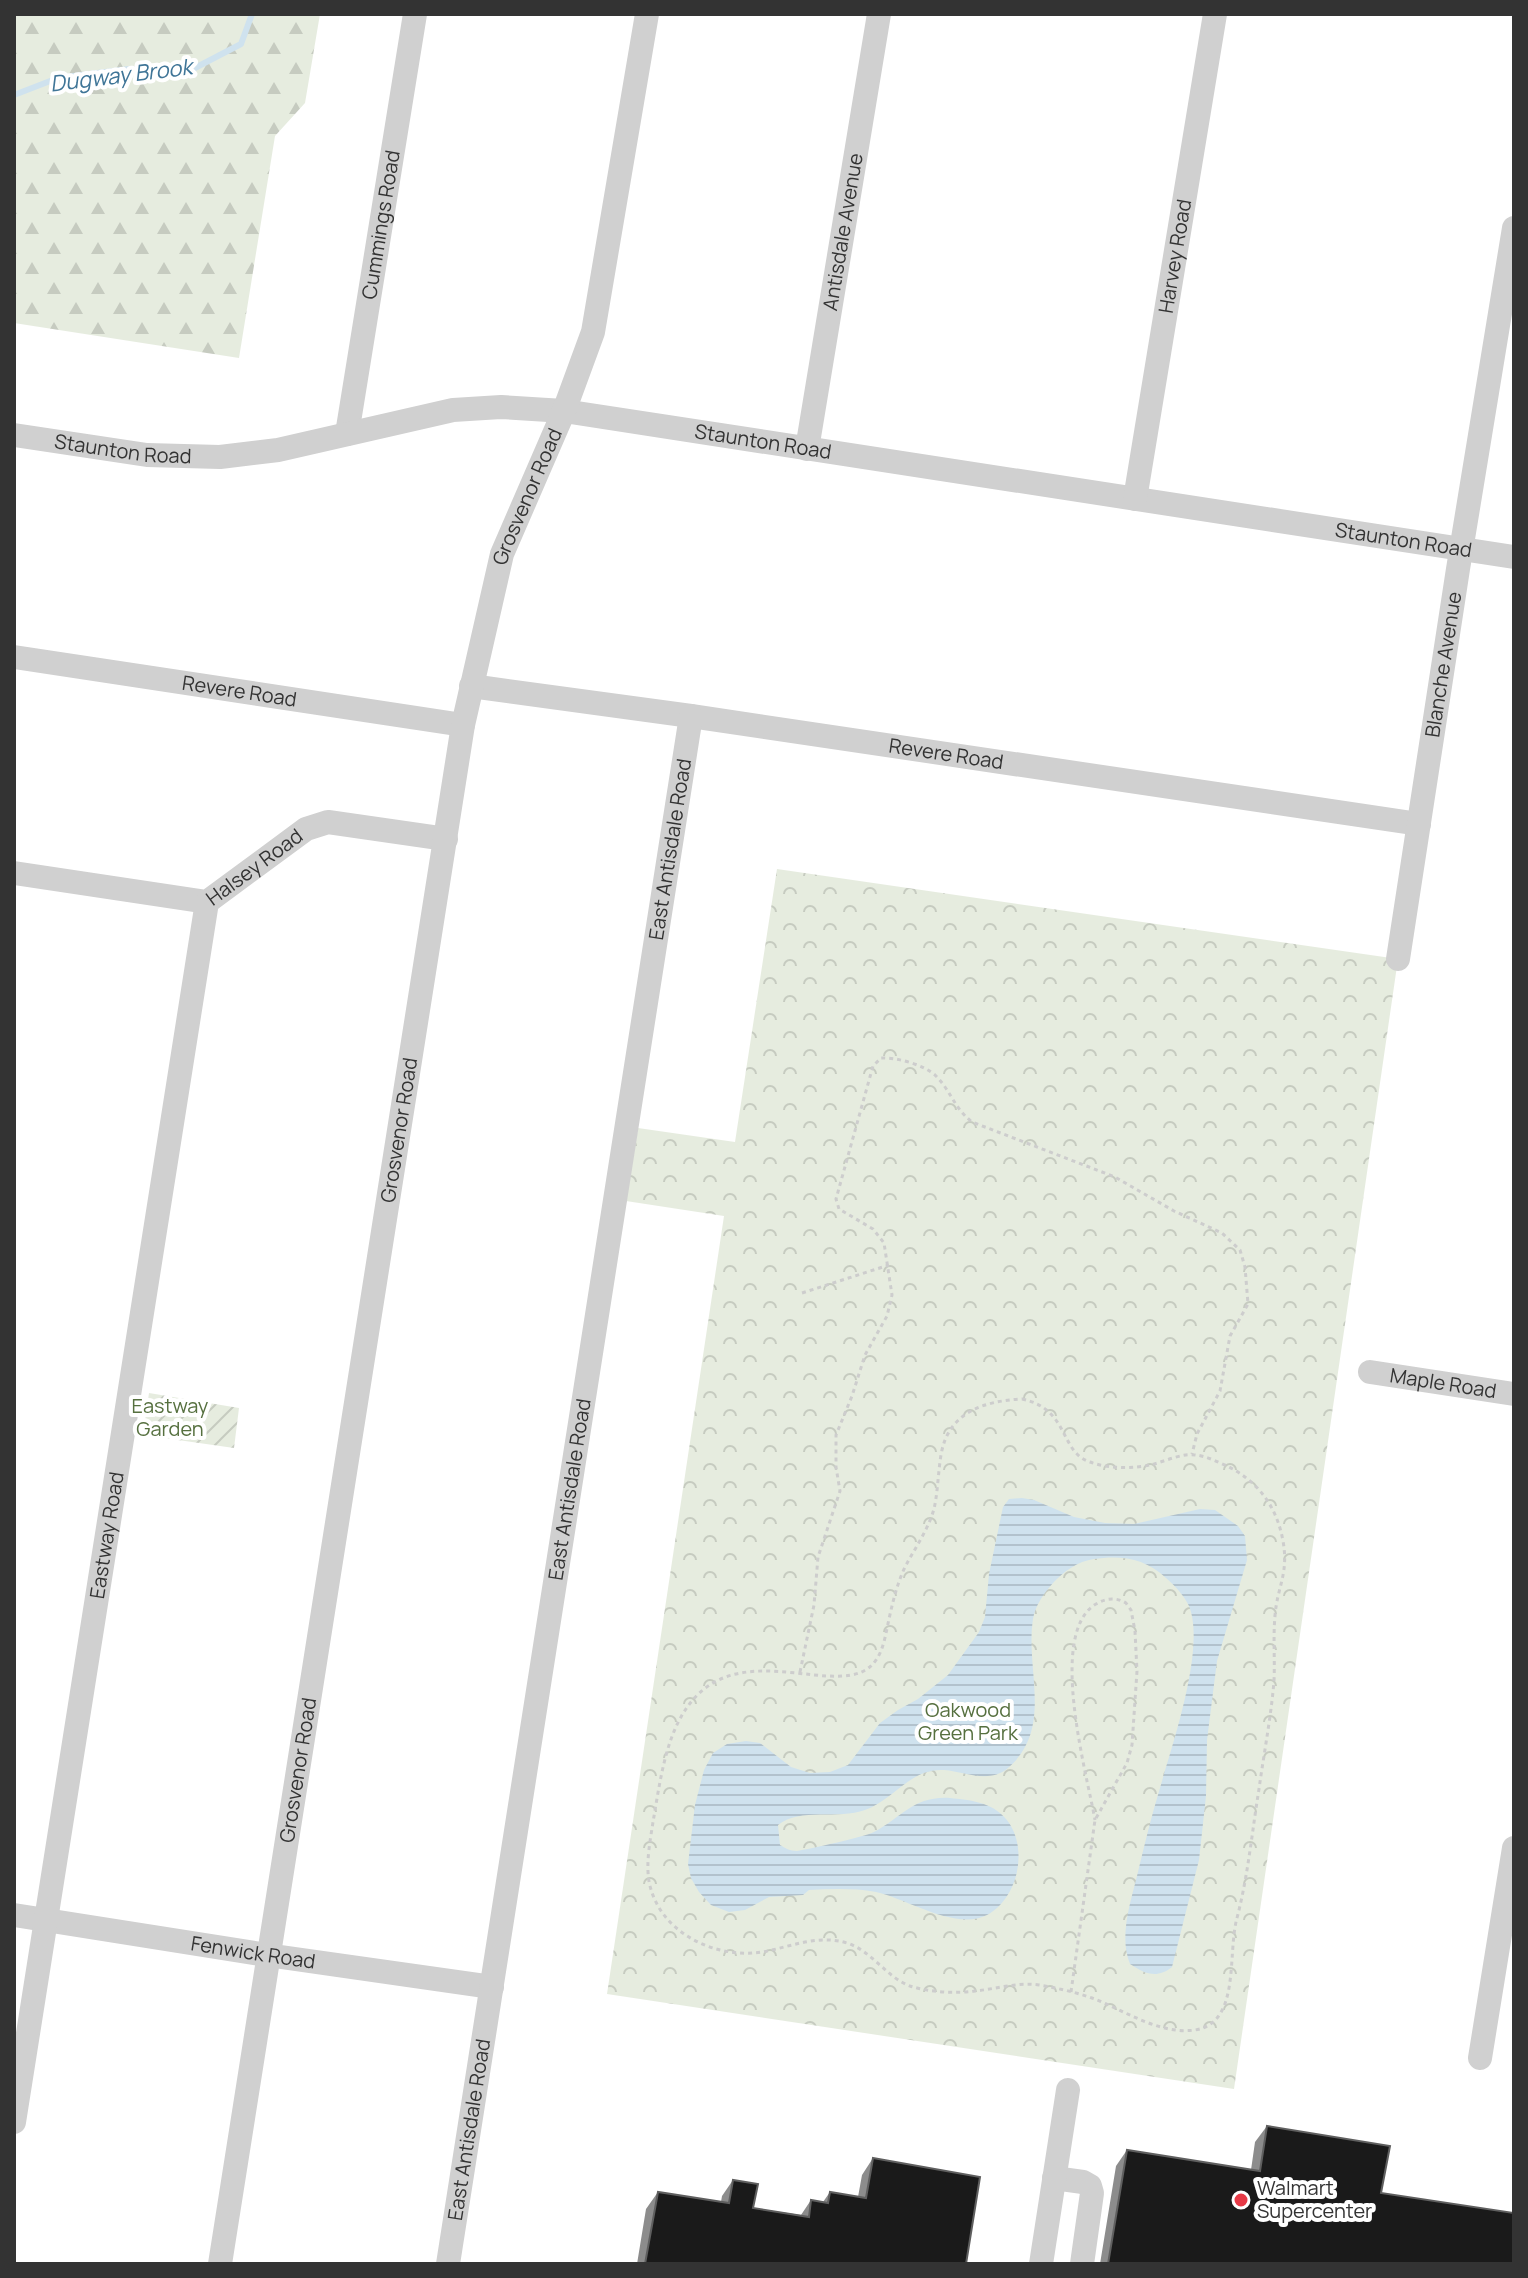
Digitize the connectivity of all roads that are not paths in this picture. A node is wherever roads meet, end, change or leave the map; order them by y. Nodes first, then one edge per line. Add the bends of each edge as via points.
1 (415, 14) edge
2 (647, 14) edge
3 (879, 14) edge
4 (1215, 14) edge
5 (1514, 228) edge
6 (564, 411) junction
7 (347, 434) junction
8 (14, 435) edge
9 (807, 449) junction
10 (1135, 499) junction
11 (1461, 549) junction
12 (1514, 557) edge
13 (14, 657) edge
14 (471, 686) junction
15 (691, 716) junction
16 (463, 725) junction
17 (1419, 824) junction
18 (446, 839) junction
19 (14, 873) edge
20 (207, 902) junction
21 (1398, 959) dead end
22 (1370, 1372) dead end
23 (1514, 1394) edge
24 (1514, 1848) edge
25 (14, 1915) edge
26 (46, 1920) junction
27 (267, 1955) junction
28 (492, 1987) junction
29 (1480, 2058) dead end
30 (1068, 2090) dead end
31 (14, 2122) edge
32 (1054, 2178) junction
33 (1045, 2236) edge
34 (1086, 2241) edge
35 (220, 2264) edge
36 (448, 2264) edge

1 - 7 street, Cummings Road
2 - 6 street, Grosvenor Road via 597,316
3 - 9 street, Antisdale Avenue
4 - 10 street, Harvey Road
5 - 11 street, Blanche Avenue
6 - 7 street, Staunton Road via 453,410
6 - 9 street, Staunton Road
6 - 14 street, Grosvenor Road via 502,554
7 - 8 street, Staunton Road via 220,457 147,455
9 - 10 street, Staunton Road
10 - 11 street, Staunton Road
11 - 12 street, Staunton Road
11 - 17 street, Blanche Avenue
13 - 16 street, Revere Road
14 - 15 street, Revere Road
14 - 16 street, Grosvenor Road
15 - 17 street, Revere Road
15 - 28 street, East Antisdale Road
16 - 18 street, Grosvenor Road
17 - 21 street, Blanche Avenue
18 - 20 street, Halsey Road via 328,822 306,829
18 - 27 street, Grosvenor Road
19 - 20 street, Halsey Road
20 - 26 street, Eastway Road
22 - 23 street, Maple Road
24 - 29 street
25 - 26 street, Fenwick Road
26 - 27 street, Fenwick Road
26 - 31 street, Eastway Road
27 - 28 street, Fenwick Road
27 - 35 street, Grosvenor Road
28 - 36 street, East Antisdale Road
30 - 32 street
32 - 33 street
32 - 34 street via 1090,2186
33 - 34 street
33 - 34 street

